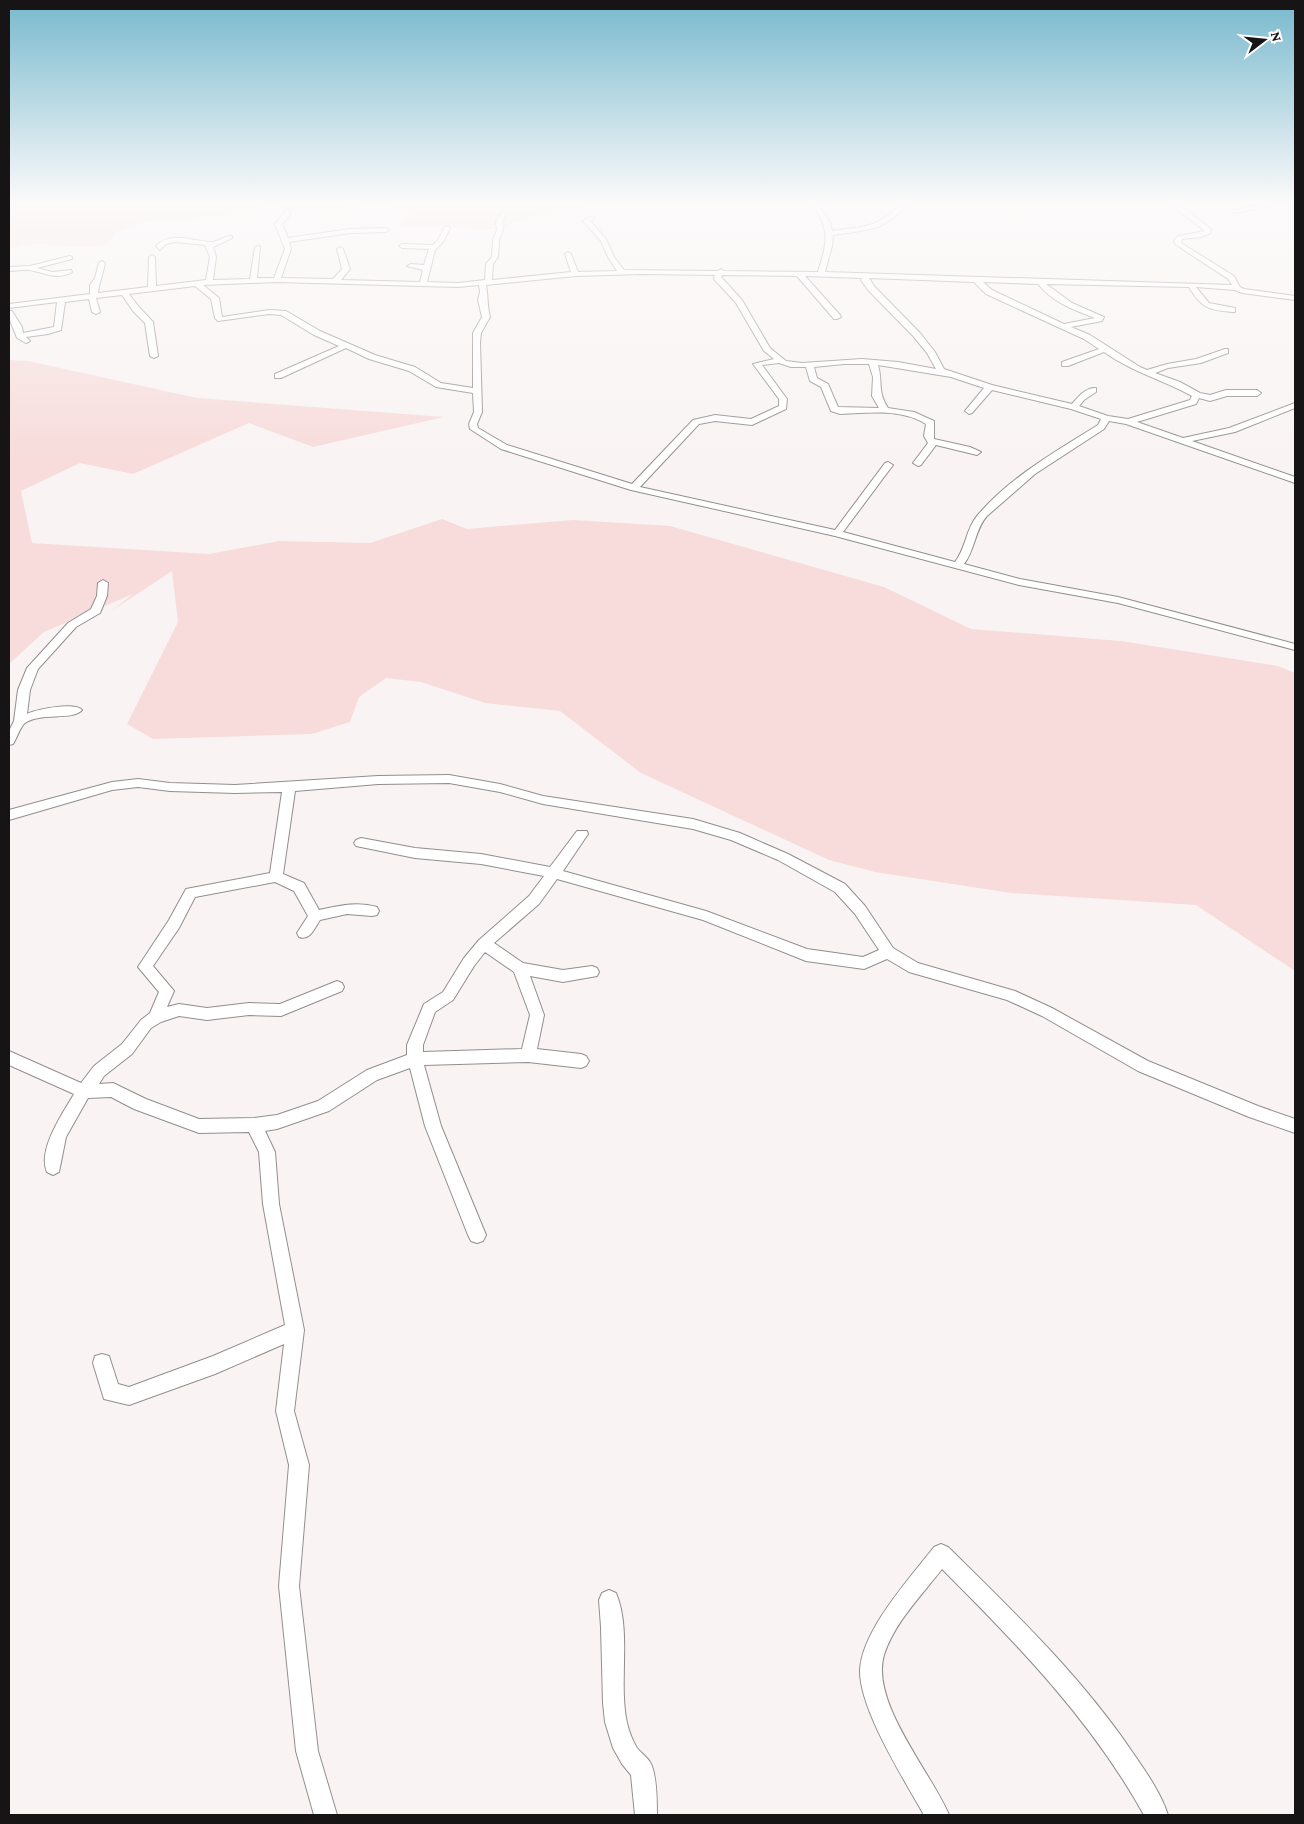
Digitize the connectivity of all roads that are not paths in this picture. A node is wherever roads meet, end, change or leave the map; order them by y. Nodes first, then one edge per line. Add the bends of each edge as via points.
1 (95, 289) edge
2 (152, 289) edge
3 (204, 289) edge
4 (484, 289) edge
5 (727, 289) edge
6 (811, 289) edge
7 (872, 289) edge
8 (986, 289) edge
9 (1046, 289) edge
10 (1193, 289) edge
11 (1239, 289) edge
12 (125, 293) junction
13 (93, 296) junction
14 (1295, 298) edge
15 (62, 300) junction
16 (9, 306) edge
17 (1232, 310) dead end
18 (96, 312) dead end
19 (9, 313) edge
20 (837, 317) dead end
21 (1063, 326) junction
22 (20, 336) junction
23 (29, 345) dead end
24 (347, 345) junction
25 (1106, 349) junction
26 (1225, 351) dead end
27 (154, 356) dead end
28 (780, 360) junction
29 (874, 362) junction
30 (810, 364) junction
31 (1065, 364) dead end
32 (1146, 373) junction
33 (949, 375) junction
34 (278, 376) dead end
35 (989, 387) junction
36 (1093, 390) dead end
37 (477, 391) junction
38 (1257, 393) dead end
39 (1197, 395) junction
40 (1295, 405) edge
41 (1074, 407) junction
42 (885, 410) junction
43 (969, 411) dead end
44 (1106, 418) junction
45 (1128, 422) junction
46 (1181, 441) junction
47 (934, 442) junction
48 (977, 452) dead end
49 (918, 464) dead end
50 (888, 465) dead end
51 (1295, 480) edge
52 (634, 488) junction
53 (837, 534) junction
54 (957, 566) junction
55 (103, 582) dead end
56 (1295, 647) edge
57 (76, 710) dead end
58 (20, 721) junction
59 (9, 741) edge
60 (289, 787) junction
61 (9, 815) edge
62 (582, 834) dead end
63 (360, 842) dead end
64 (552, 873) junction
65 (276, 877) junction
66 (372, 911) dead end
67 (315, 916) junction
68 (304, 933) dead end
69 (484, 944) junction
70 (888, 952) junction
71 (520, 968) junction
72 (592, 972) dead end
73 (337, 987) dead end
74 (156, 1017) junction
75 (528, 1056) junction
76 (9, 1058) edge
77 (415, 1058) junction
78 (581, 1061) dead end
79 (84, 1092) junction
80 (254, 1124) junction
81 (1295, 1126) edge
82 (53, 1166) dead end
83 (476, 1236) dead end
84 (295, 1330) junction
85 (102, 1363) dead end
86 (608, 1600) dead end
87 (326, 1815) edge
88 (646, 1815) edge
89 (937, 1815) edge
90 (1157, 1815) edge

1 - 13 street
2 - 12 street
3 - 24 street via 215,298 221,319 283,313 317,333
4 - 37 street via 482,300 486,317 476,342
5 - 28 street via 767,349
6 - 20 street
7 - 33 street via 917,335 941,371
8 - 21 street
9 - 21 street via 1069,305 1100,317
10 - 17 street via 1205,306
11 - 14 street
12 - 13 street
12 - 27 street via 149,322
13 - 15 street
13 - 18 street
15 - 16 street
15 - 22 street via 58,328
19 - 22 street
21 - 25 street
22 - 23 street
24 - 34 street
24 - 37 street via 372,357 412,369 439,385
25 - 31 street
25 - 32 street
26 - 32 street
28 - 30 street via 792,365
28 - 52 street via 757,364 782,399 783,407 752,422 715,418 696,422
29 - 30 street
29 - 33 street
29 - 42 street via 876,396
30 - 42 street via 812,378 815,383 825,386 834,409
32 - 39 street
33 - 35 street
35 - 41 street
35 - 43 street
36 - 41 street
37 - 52 street via 478,412 473,424 481,434 504,447
38 - 39 street via 1226,393 1210,398
39 - 45 street via 1193,402
40 - 46 street via 1232,430
41 - 44 street
42 - 47 street via 925,418 931,423 928,436
44 - 45 street
44 - 54 street via 1101,427 1023,478 978,520 972,542
45 - 46 street
46 - 51 street
47 - 48 street
47 - 49 street
50 - 53 street
52 - 53 street
53 - 54 street
54 - 56 street via 1019,582 1128,602
55 - 58 street via 96,611 72,625 33,668 24,690
57 - 58 street via 39,713
58 - 59 street
60 - 61 street via 226,789 138,783 112,786
60 - 65 street
60 - 70 street via 378,780 449,779 543,800 693,824 735,836 840,888 860,910
62 - 64 street
63 - 64 street via 415,853 481,859
64 - 69 street via 534,900
64 - 70 street via 706,916 806,955 864,963
65 - 67 street via 298,887
65 - 74 street via 191,893 145,967 167,991
66 - 67 street via 346,908
67 - 68 street
69 - 71 street
69 - 77 street via 448,996 430,1008 415,1045
70 - 81 street via 914,968 1010,994 1143,1066
71 - 72 street via 563,976
71 - 75 street via 537,1015
73 - 74 street via 281,1010 249,1009 207,1014 179,1010
74 - 79 street via 146,1024 127,1049 100,1071
75 - 77 street
75 - 78 street
76 - 79 street
77 - 80 street via 372,1075 323,1106 277,1122
77 - 83 street via 433,1126
79 - 80 street via 113,1090 199,1126
79 - 82 street via 58,1135
80 - 84 street via 267,1152 271,1204
84 - 85 street via 215,1365 129,1396 110,1392
84 - 87 street via 285,1411 299,1465 289,1586 307,1751
86 - 88 street via 612,1627 612,1702 632,1762 642,1770
89 - 90 street via 876,1703 871,1670 878,1642 941,1554 1036,1650 1081,1701 1139,1780

